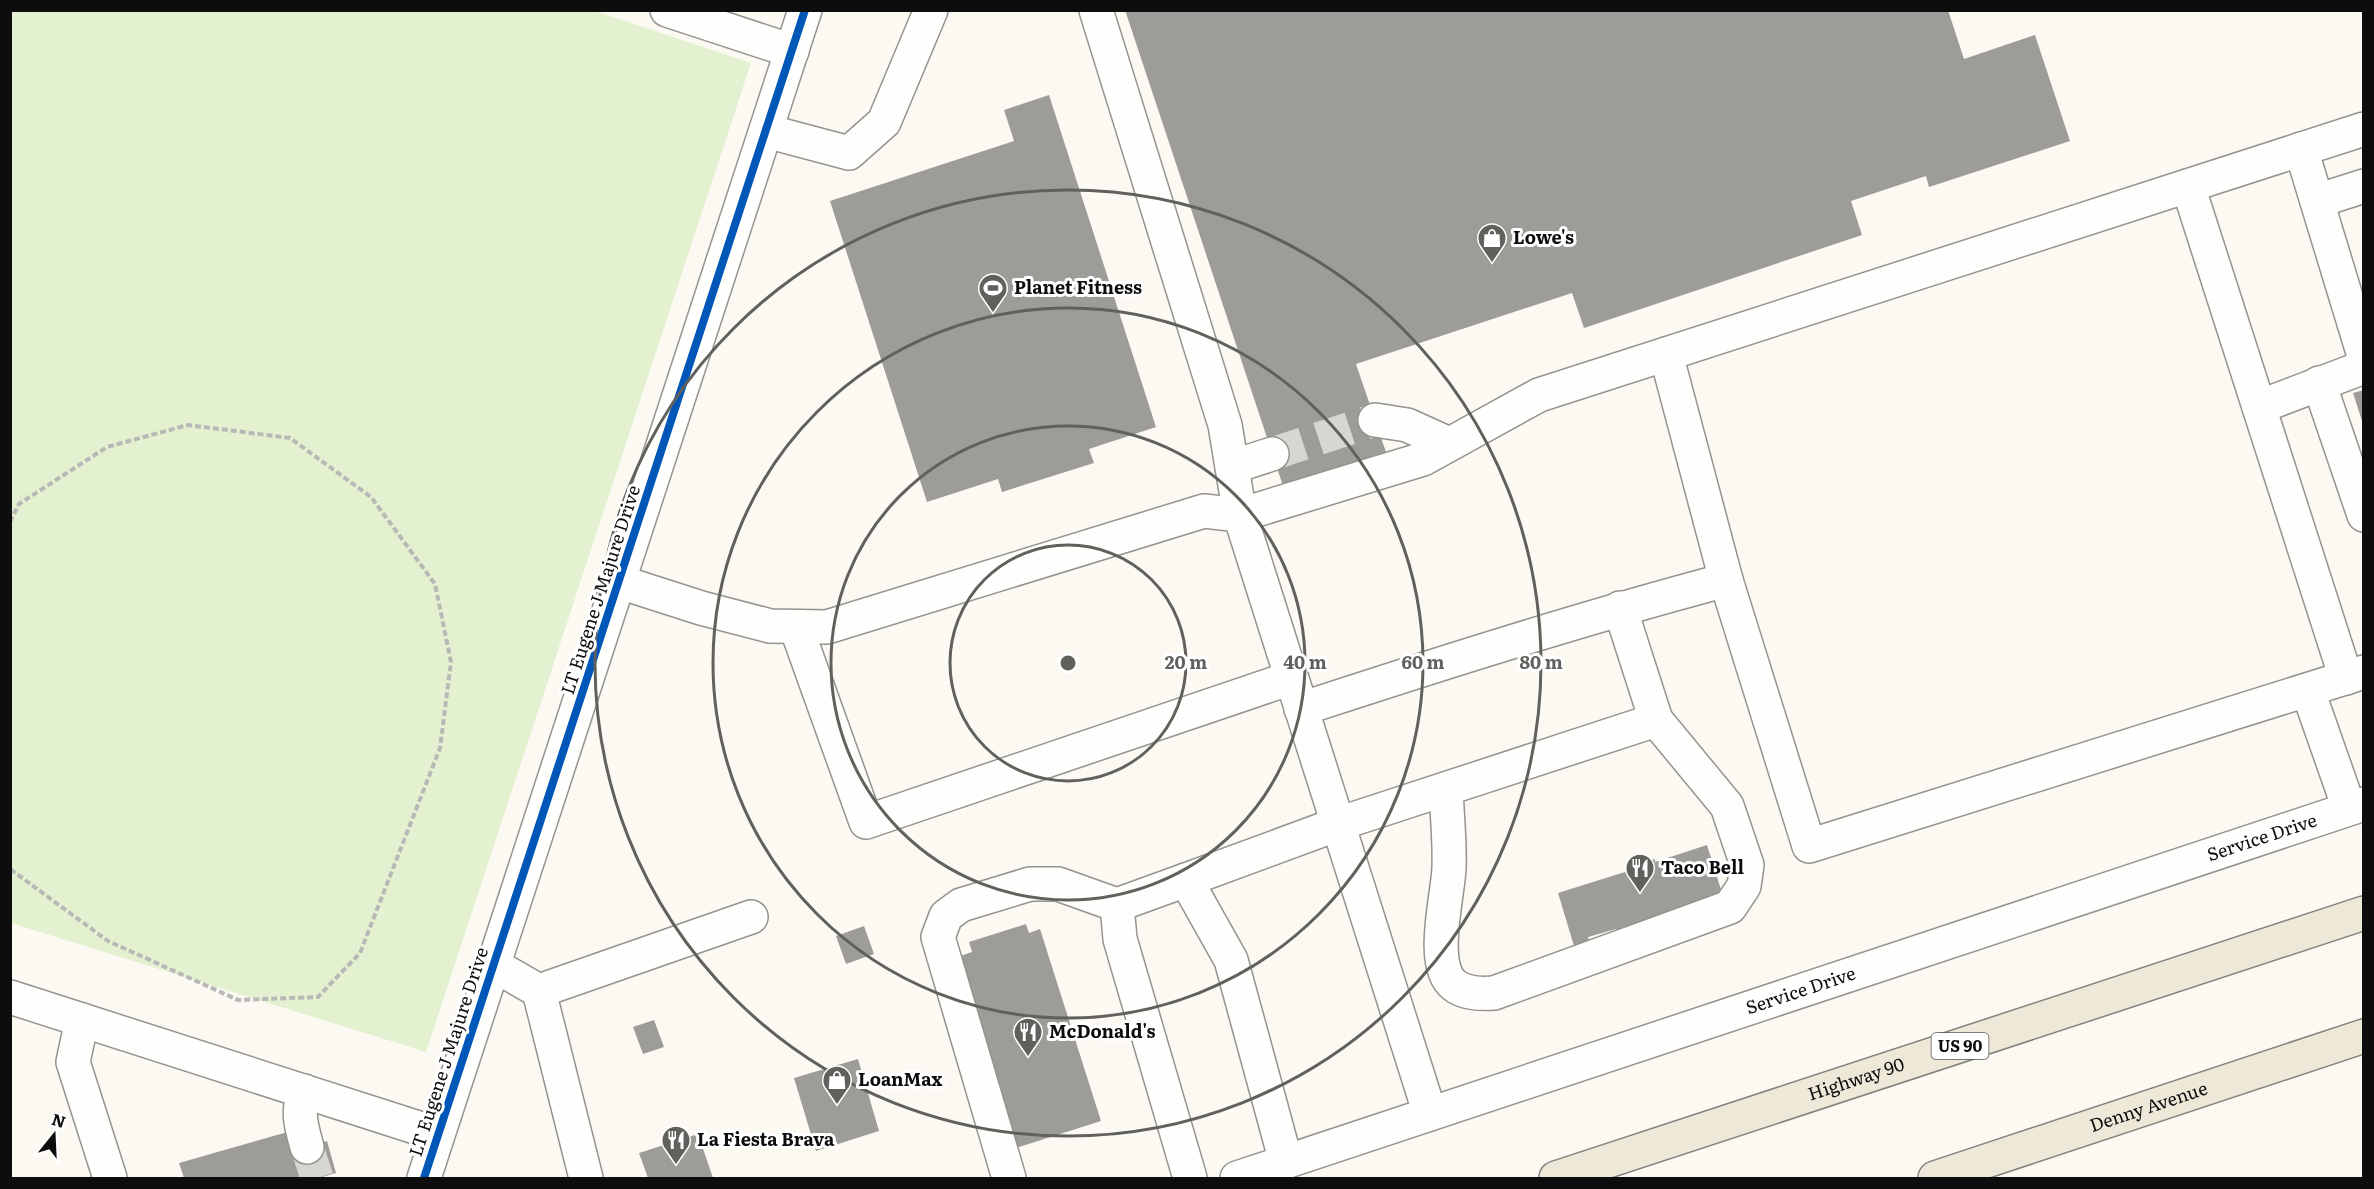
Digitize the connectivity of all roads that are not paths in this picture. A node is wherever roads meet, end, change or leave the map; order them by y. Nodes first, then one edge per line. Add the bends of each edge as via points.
1 (667, 10) edge
2 (805, 10) edge
3 (932, 10) edge
4 (1096, 10) edge
5 (707, 16) edge
6 (792, 51) junction
7 (2364, 129) edge
8 (766, 131) junction
9 (2301, 149) junction
10 (2188, 186) junction
11 (2364, 186) edge
12 (2317, 201) junction
13 (1666, 354) junction
14 (2364, 356) edge
15 (2364, 367) edge
16 (2319, 383) junction
17 (2259, 407) junction
18 (1375, 420) tunnel mouth
19 (2351, 437) edge
20 (1449, 444) junction
21 (1272, 454) tunnel mouth
22 (1232, 467) junction
23 (1240, 515) junction
24 (2364, 515) edge
25 (1726, 580) junction
26 (620, 582) junction
27 (1620, 608) junction
28 (796, 627) junction
29 (2355, 675) edge
30 (1292, 678) junction
31 (2308, 691) junction
32 (1301, 709) junction
33 (1656, 720) junction
34 (1446, 789) junction
35 (2356, 806) edge
36 (1338, 824) junction
37 (1186, 880) junction
38 (1117, 905) junction
39 (2364, 913) edge
40 (751, 917) dead end
41 (492, 964) junction
42 (539, 991) junction
43 (10, 997) edge
44 (82, 1020) junction
45 (2364, 1036) edge
46 (304, 1091) junction
47 (1430, 1114) junction
48 (437, 1134) junction
49 (307, 1147) tunnel mouth
50 (1286, 1162) junction
51 (110, 1179) edge
52 (424, 1179) edge
53 (586, 1179) edge
54 (1009, 1179) edge
55 (1190, 1179) edge
56 (1237, 1179) edge
57 (1556, 1179) edge
58 (1935, 1179) edge

1 - 5 street
2 - 6 street, LT Eugene J Majure Drive
3 - 8 street via 884,122 849,153
4 - 22 street via 1226,425
5 - 6 street
6 - 8 street, LT Eugene J Majure Drive
7 - 9 street
8 - 26 street, LT Eugene J Majure Drive
9 - 10 street
9 - 12 street
10 - 13 street
10 - 17 street
11 - 12 street
12 - 14 street
13 - 20 street via 1539,395
13 - 25 street
15 - 16 street
16 - 17 street
16 - 19 street
17 - 29 street
18 - 20 street via 1407,425
19 - 24 street
20 - 23 street via 1423,459
21 - 22 street
22 - 23 street
23 - 28 street via 1204,511 827,627
23 - 30 street
25 - 27 street
25 - 31 street via 1809,846
26 - 28 street via 770,626
26 - 41 street, LT Eugene J Majure Drive
27 - 32 street
27 - 33 street
28 - 30 street via 866,822
29 - 31 street
30 - 32 street
31 - 35 street
32 - 36 street
33 - 34 street
33 - 34 street via 1727,806 1747,865 1744,886 1730,907 1494,993 1475,994 1453,985 1442,965 1441,931 1449,869
34 - 36 street
35 - 47 street, Service Drive
36 - 37 street
36 - 47 street
37 - 38 street
37 - 50 street via 1231,960
38 - 54 street via 1058,884 1030,884 961,905 946,916 938,937
38 - 55 street via 1119,939
39 - 57 main road, Highway 90 / US 90
40 - 42 street
41 - 42 street
41 - 48 street, LT Eugene J Majure Drive
42 - 53 street
43 - 44 street
44 - 46 street
44 - 51 street via 73,1062
45 - 58 main road, Denny Avenue
46 - 48 street
46 - 49 street via 299,1117
47 - 50 street, Service Drive
48 - 52 street, LT Eugene J Majure Drive
50 - 56 street, Service Drive

